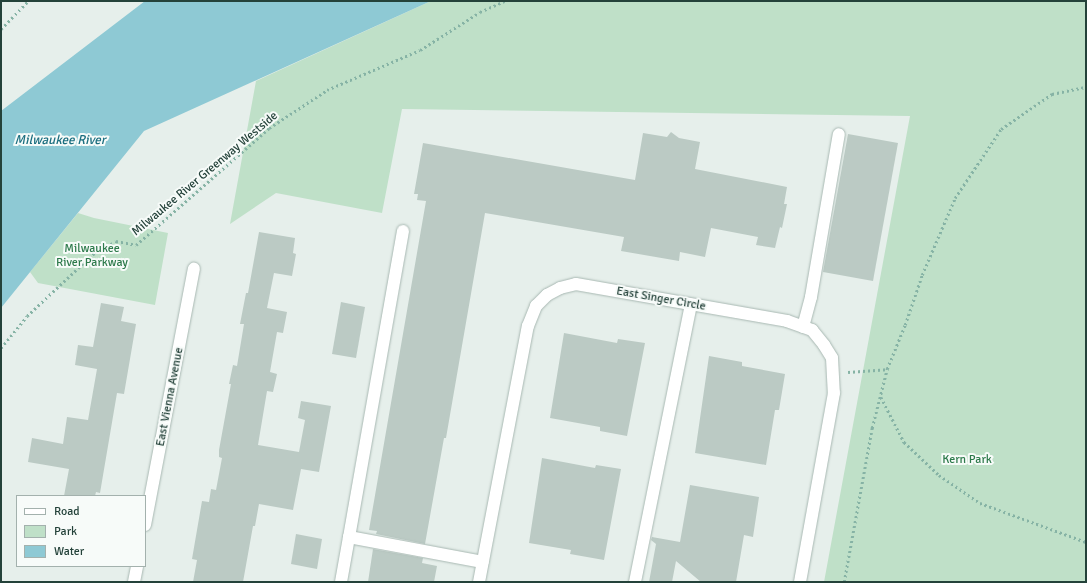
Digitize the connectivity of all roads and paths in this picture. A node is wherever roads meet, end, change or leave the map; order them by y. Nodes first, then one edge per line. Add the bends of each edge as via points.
1 (28, 1) edge
2 (505, 1) edge
3 (1, 29) edge
4 (1086, 86) edge
5 (839, 134) dead end
6 (403, 231) dead end
7 (194, 269) dead end
8 (691, 305) junction
9 (803, 327) junction
10 (1, 348) edge
11 (887, 369) junction
12 (834, 374) junction
13 (880, 397) junction
14 (146, 520) edge
15 (349, 537) junction
16 (1086, 542) edge
17 (484, 562) junction
18 (137, 567) edge
19 (134, 582) edge
20 (341, 582) edge
21 (479, 582) edge
22 (635, 582) edge
23 (800, 582) edge
24 (844, 582) edge

1 - 3 path
2 - 10 path, Milwaukee River Greenway Westside via 480,12 420,50 327,90 269,128 136,245 116,242 93,254 27,316
4 - 11 path via 1052,94 1001,129 955,198 922,275
5 - 9 street via 811,298
6 - 15 street
7 - 14 street, East Vienna Avenue
8 - 9 street, East Singer Circle via 786,321
8 - 17 street, East Singer Circle via 576,284 547,295 536,306 528,326 521,359
8 - 22 street
9 - 12 street, East Singer Circle via 812,330 824,345 832,358
11 - 12 path
11 - 13 path
12 - 23 street, East Singer Circle via 834,393
13 - 16 path via 904,442 939,475 980,503
13 - 24 path
15 - 17 street
15 - 20 street
17 - 21 street, East Singer Circle
18 - 19 street

